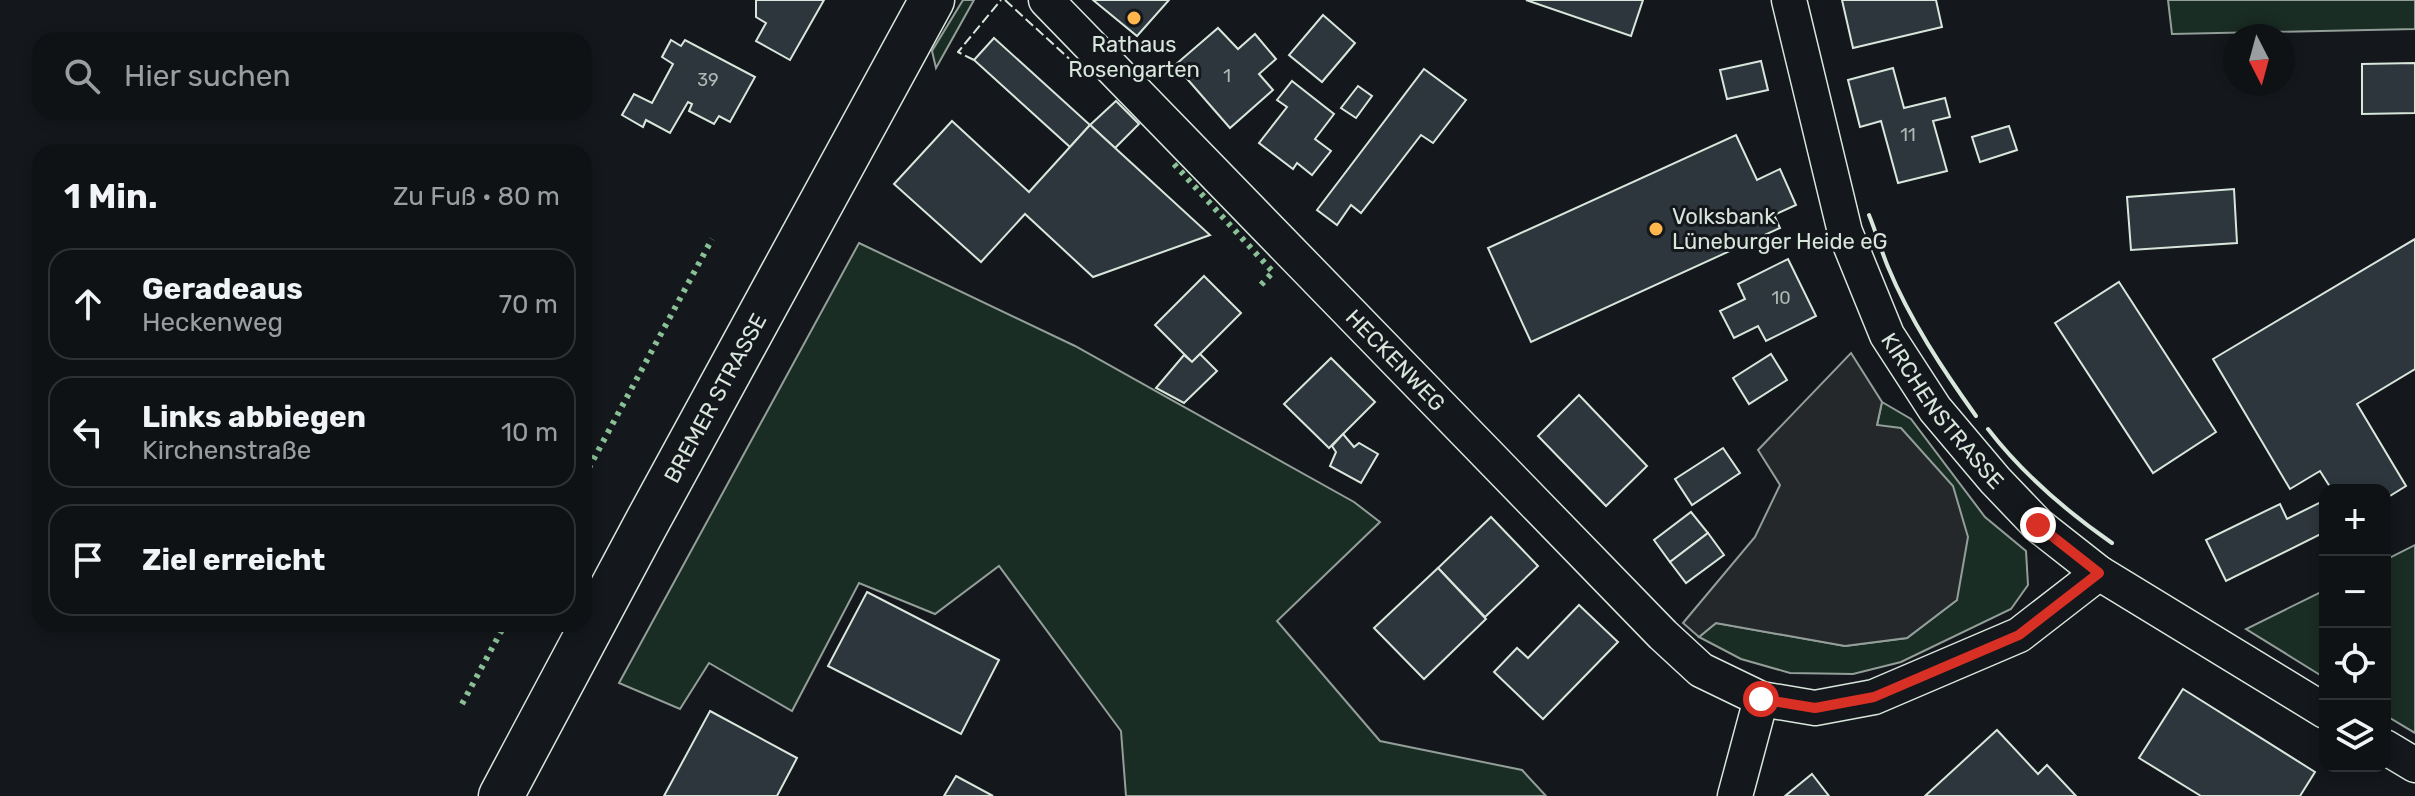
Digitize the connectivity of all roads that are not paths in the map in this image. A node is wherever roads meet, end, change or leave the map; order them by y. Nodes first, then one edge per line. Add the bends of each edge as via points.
1 (932, 0) edge
2 (1046, 0) edge
3 (1789, 0) edge
4 (2099, 573) junction
5 (592, 625) edge
6 (588, 632) edge
7 (1761, 699) junction
8 (2319, 707) edge
9 (2391, 751) edge
10 (2415, 765) edge
11 (501, 796) edge
12 (1735, 796) edge

1 - 5 main road, BREMER STRASSE
2 - 7 street, HECKENWEG via 1663,635 1701,670
3 - 4 street, KIRCHENSTRASSE via 1845,232 1887,335 1935,409 1995,480 2038,525
4 - 7 street, HECKENWEG via 2019,635 1874,697 1815,708
4 - 8 street, KIRCHENSTRASSE
6 - 11 main road, BREMER STRASSE
7 - 12 street
9 - 10 street

